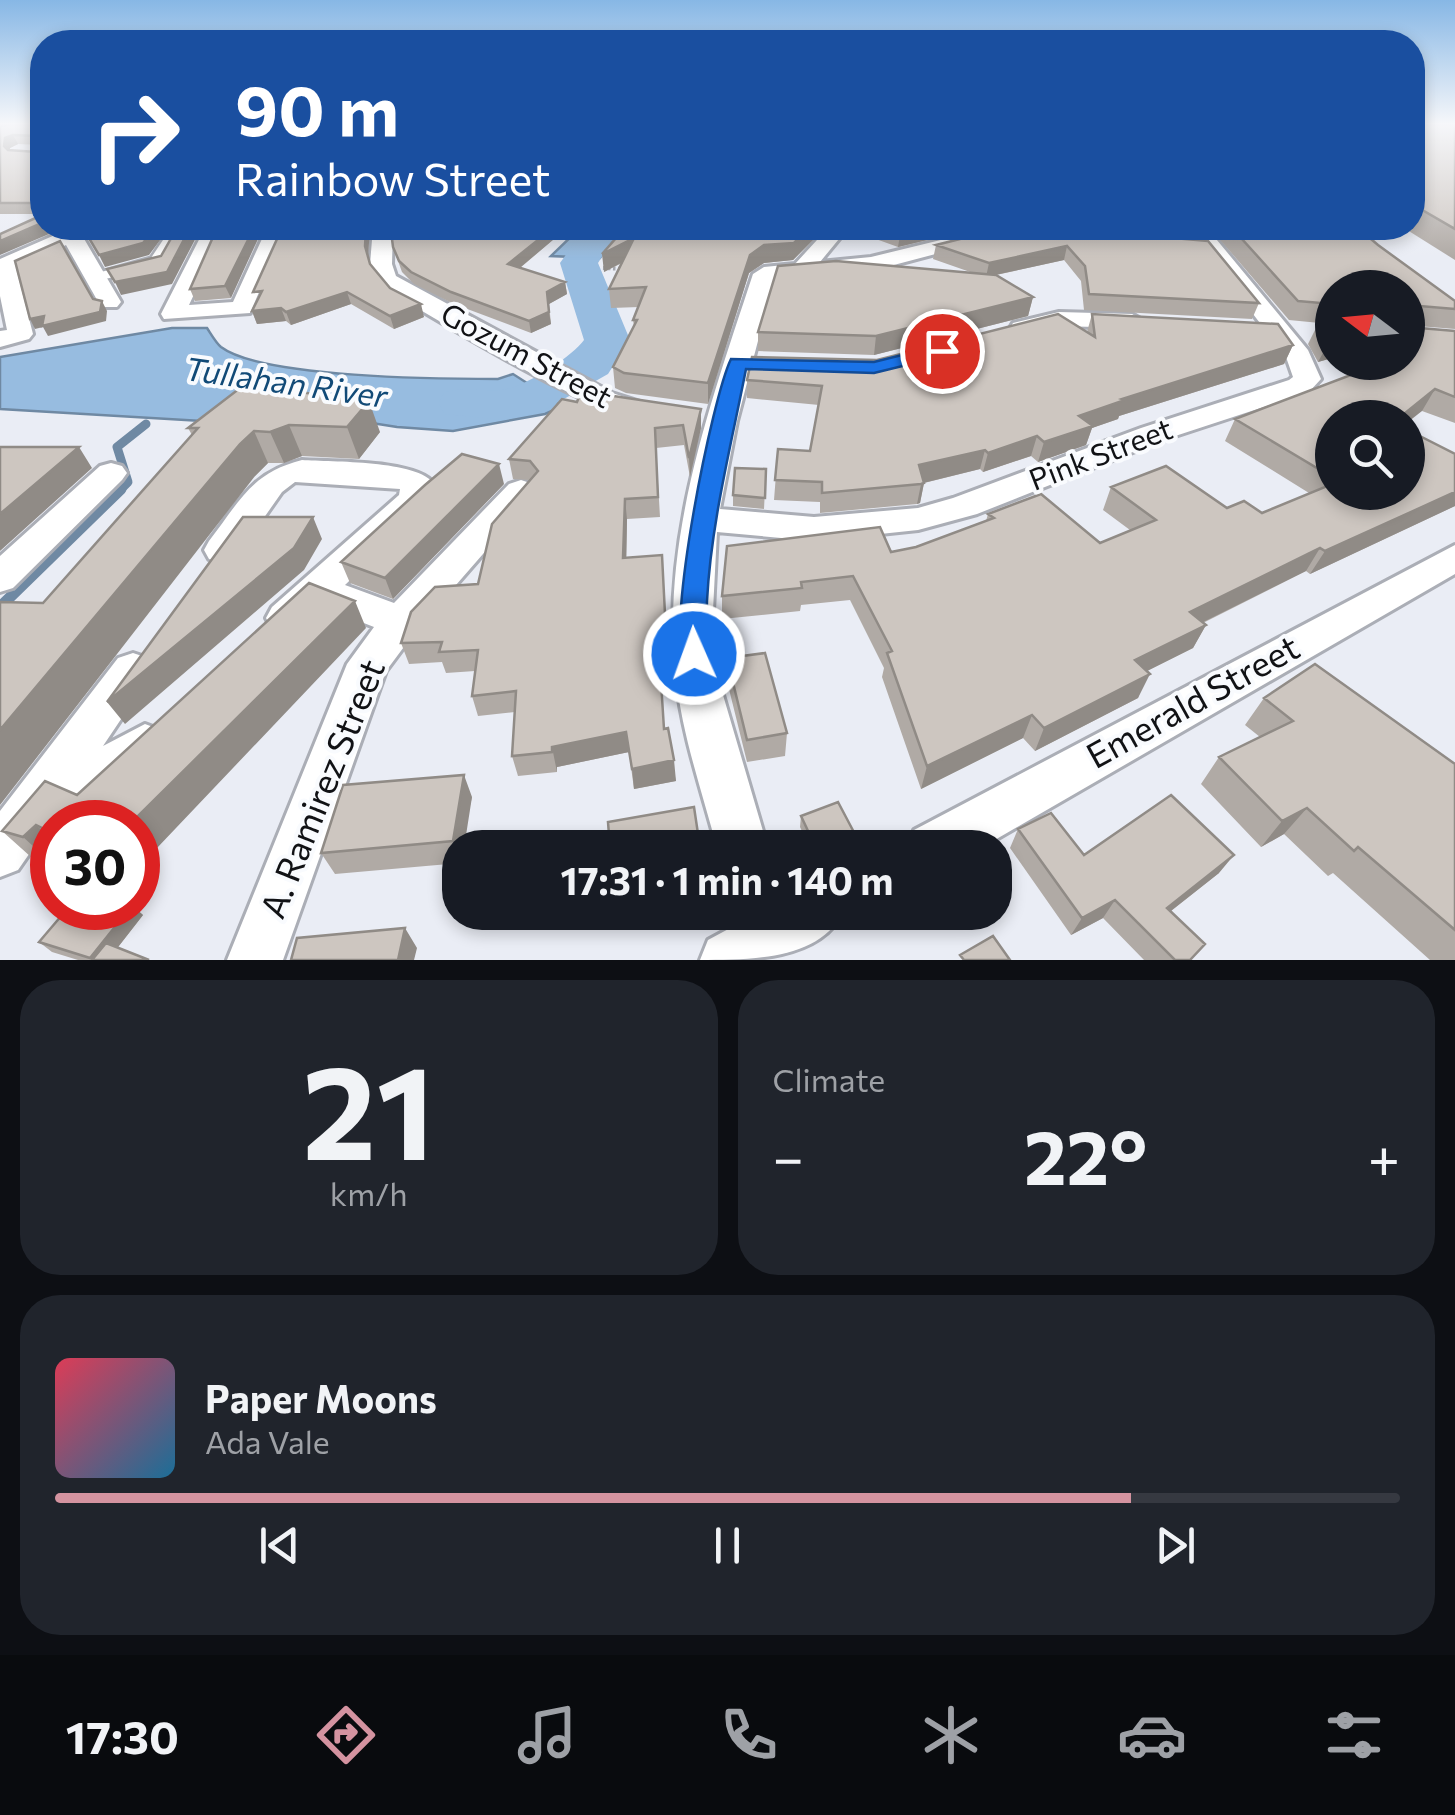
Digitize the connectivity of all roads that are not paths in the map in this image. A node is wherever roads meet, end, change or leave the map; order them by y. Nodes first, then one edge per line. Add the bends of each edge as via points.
1 (58, 240) edge
2 (82, 240) edge
3 (171, 240) edge
4 (209, 240) edge
5 (271, 240) edge
6 (387, 240) edge
7 (828, 240) edge
8 (974, 240) edge
9 (1195, 240) edge
10 (2, 266) edge
11 (800, 272) junction
12 (96, 276) junction
13 (109, 302) dead end
14 (1166, 324) edge
15 (1241, 329) edge
16 (1278, 331) junction
17 (1314, 333) edge
18 (10, 336) edge
19 (993, 336) edge
20 (663, 414) edge
21 (111, 473) dead end
22 (521, 490) edge
23 (703, 520) junction
24 (1455, 558) edge
25 (0, 578) edge
26 (201, 578) edge
27 (316, 589) junction
28 (401, 620) junction
29 (155, 640) edge
30 (260, 641) edge
31 (176, 718) edge
32 (51, 780) junction
33 (738, 830) edge
34 (964, 830) edge
35 (0, 852) edge
36 (255, 960) edge

1 - 10 street
2 - 12 street
3 - 12 street via 157,262
4 - 5 street via 173,314 242,308
6 - 20 street, Gozum Street via 381,264 386,280 618,406
7 - 11 street
8 - 11 street
9 - 16 street, Pink Street
10 - 18 street
11 - 23 street via 764,274 748,363 709,418
12 - 13 street
14 - 19 street via 1059,319
15 - 16 street
16 - 17 street
16 - 23 street, Pink Street via 1307,370 1299,386 965,506 864,527
21 - 25 street
22 - 28 street, A. Ramirez Street
23 - 33 street via 693,597 697,678
24 - 34 street, Emerald Street
26 - 27 street via 284,475 302,470 418,484 414,500
27 - 28 street
27 - 30 street
28 - 36 street, A. Ramirez Street via 354,695
29 - 32 street
31 - 32 street via 111,766
32 - 35 street

